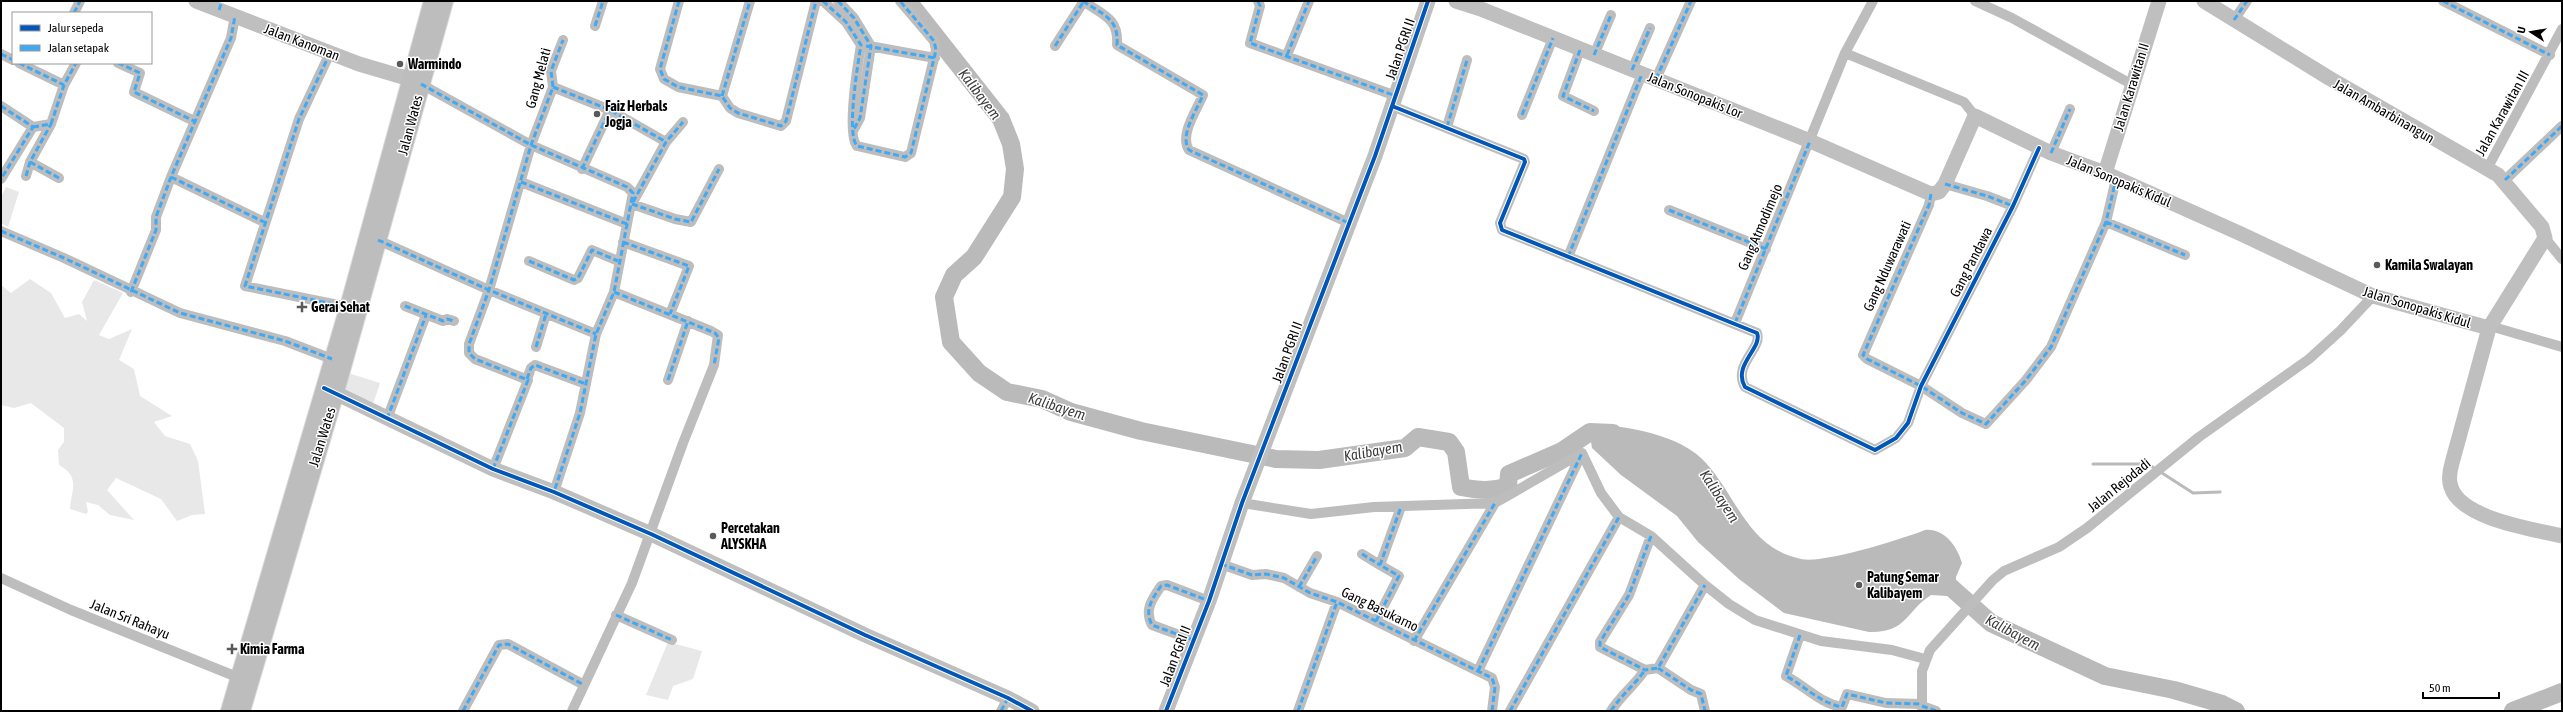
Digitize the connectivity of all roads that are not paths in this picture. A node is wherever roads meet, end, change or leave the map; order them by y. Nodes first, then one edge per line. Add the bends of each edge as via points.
1 (80, 1) edge
2 (196, 1) edge
3 (432, 1) edge
4 (445, 1) edge
5 (603, 1) edge
6 (679, 1) edge
7 (750, 1) edge
8 (816, 1) edge
9 (823, 1) edge
10 (838, 1) edge
11 (900, 1) edge
12 (1084, 1) edge
13 (1258, 1) edge
14 (1309, 1) edge
15 (1428, 1) edge
16 (1456, 1) edge
17 (1691, 1) edge
18 (1873, 1) edge
19 (1975, 1) edge
20 (2158, 1) edge
21 (2204, 1) edge
22 (2247, 1) edge
23 (2443, 1) edge
24 (2459, 4) edge
25 (221, 5) edge
26 (74, 12) edge
27 (1611, 15) dead end
28 (235, 16) junction
29 (2234, 20) junction
30 (595, 26) dead end
31 (1650, 28) dead end
32 (2562, 29) edge
33 (1553, 38) junction
34 (563, 40) dead end
35 (861, 45) junction
36 (871, 46) junction
37 (1055, 46) dead end
38 (1587, 52) junction
39 (330, 53) junction
40 (1845, 53) junction
41 (1, 54) edge
42 (1287, 55) junction
43 (2550, 55) junction
44 (935, 58) junction
45 (12, 60) edge
46 (1467, 60) dead end
47 (21, 64) edge
48 (75, 64) edge
49 (120, 64) edge
50 (1637, 72) junction
51 (1656, 79) junction
52 (416, 82) junction
53 (2131, 84) junction
54 (64, 85) junction
55 (553, 87) junction
56 (722, 96) junction
57 (1394, 101) junction
58 (1, 106) edge
59 (2070, 109) dead end
60 (610, 110) junction
61 (1594, 111) dead end
62 (1522, 115) dead end
63 (1974, 116) junction
64 (194, 121) junction
65 (683, 122) dead end
66 (51, 124) junction
67 (1447, 126) junction
68 (2562, 126) edge
69 (33, 127) junction
70 (854, 129) junction
71 (1810, 141) junction
72 (666, 142) junction
73 (531, 146) junction
74 (2045, 150) junction
75 (30, 162) junction
76 (582, 169) junction
77 (719, 169) dead end
78 (2487, 169) junction
79 (26, 176) dead end
80 (2110, 176) junction
81 (171, 177) junction
82 (59, 178) dead end
83 (1, 179) edge
84 (2505, 180) junction
85 (521, 182) junction
86 (1944, 184) junction
87 (1931, 194) junction
88 (632, 204) junction
89 (2013, 206) junction
90 (1669, 210) dead end
91 (264, 222) junction
92 (2106, 222) junction
93 (1349, 223) junction
94 (627, 224) junction
95 (1, 231) edge
96 (2545, 238) junction
97 (378, 240) junction
98 (623, 242) junction
99 (1766, 249) junction
100 (2185, 255) dead end
101 (1568, 257) junction
102 (2562, 259) edge
103 (618, 260) junction
104 (529, 261) dead end
105 (489, 290) junction
106 (131, 292) junction
107 (614, 292) junction
108 (2373, 296) junction
109 (405, 306) dead end
110 (348, 307) junction
111 (546, 314) junction
112 (670, 314) junction
113 (426, 315) junction
114 (454, 321) dead end
115 (688, 321) junction
116 (1735, 323) junction
117 (2490, 327) junction
118 (596, 334) junction
119 (536, 347) dead end
120 (2562, 347) edge
121 (332, 359) junction
122 (527, 379) junction
123 (668, 380) dead end
124 (586, 384) junction
125 (1921, 386) junction
126 (330, 390) junction
127 (387, 419) junction
128 (1582, 453) junction
129 (493, 468) junction
130 (554, 492) junction
131 (1242, 502) junction
132 (1495, 504) junction
133 (1401, 507) junction
134 (1619, 517) junction
135 (651, 534) junction
136 (1651, 536) junction
137 (2562, 536) edge
138 (1362, 554) dead end
139 (1317, 556) dead end
140 (1220, 564) junction
141 (1380, 564) junction
142 (1, 578) edge
143 (1705, 585) junction
144 (1299, 587) junction
145 (1208, 601) junction
146 (1337, 602) junction
147 (616, 615) junction
148 (1376, 621) junction
149 (1800, 635) junction
150 (672, 640) dead end
151 (1193, 640) junction
152 (1414, 641) junction
153 (1925, 658) junction
154 (1658, 668) junction
155 (1645, 670) junction
156 (1478, 672) junction
157 (244, 680) junction
158 (584, 685) junction
159 (1005, 704) edge
160 (1922, 707) edge
161 (229, 711) edge
162 (242, 711) edge
163 (463, 711) edge
164 (572, 711) edge
165 (1032, 711) edge
166 (1166, 711) edge
167 (1298, 711) edge
168 (1492, 711) edge
169 (1510, 711) edge
170 (1611, 711) edge
171 (1705, 711) edge
172 (1936, 711) edge

1 - 26 street
2 - 25 street, Jalan Kanoman
3 - 52 main road, Jalan Wates
4 - 52 main road, Jalan Wates
5 - 30 street
6 - 56 street via 661,63 661,75 668,84
7 - 56 street
8 - 56 street via 784,125 778,126 738,113 730,108
9 - 35 street via 846,22
10 - 36 street via 854,18
11 - 44 street via 934,41
12 - 37 street
12 - 93 street via 1115,25 1118,32 1117,45 1203,95 1186,136 1189,150
13 - 42 street via 1260,6 1250,43
14 - 42 street
15 - 57 street, Jalan PGRI II
16 - 33 street, Jalan Sonopakis Lor
17 - 51 street
18 - 40 street
19 - 53 street via 2012,18
20 - 53 street, Jalan Karawitan II
21 - 29 street, Jalan Ambarbinangun
22 - 29 street
23 - 24 street
24 - 43 street
25 - 28 street, Jalan Kanoman
27 - 38 street
28 - 39 street, Jalan Kanoman
28 - 64 street via 231,38
29 - 78 street, Jalan Ambarbinangun via 2342,86
31 - 50 street
32 - 43 street, Jalan Karawitan III
33 - 38 street, Jalan Sonopakis Lor
33 - 62 street
34 - 55 street, Gang Melati via 551,71
35 - 36 street
35 - 70 street via 852,117
36 - 44 street
36 - 70 street via 860,118
38 - 50 street, Jalan Sonopakis Lor
38 - 61 street via 1563,96
39 - 52 street, Jalan Kanoman
39 - 91 street via 299,119
40 - 63 street, Jalan Sonopakis Kidul via 1964,102
40 - 71 street
41 - 45 street
42 - 57 street
43 - 78 street, Jalan Karawitan III
44 - 70 street via 910,155 905,157 857,146 854,143
46 - 67 street
47 - 54 street
48 - 54 street
49 - 64 street via 140,73 134,92
50 - 51 street, Jalan Sonopakis Lor
50 - 101 street
51 - 71 street, Jalan Sonopakis Lor
52 - 73 street
52 - 97 main road, Jalan Wates
52 - 110 main road, Jalan Wates
53 - 80 street, Jalan Karawitan II
54 - 66 street
55 - 60 street
55 - 73 street, Gang Melati
57 - 67 street
57 - 93 street, Jalan PGRI II
58 - 69 street
59 - 74 street, Gang Pandawa
60 - 72 street
60 - 76 street
63 - 74 street, Jalan Sonopakis Kidul
63 - 86 street
64 - 81 street
65 - 72 street
66 - 69 street
66 - 75 street
67 - 101 street via 1524,158 1525,162 1500,228
68 - 84 street
69 - 83 street
71 - 87 street, Jalan Sonopakis Lor
71 - 99 street, Gang Atmodimejo
72 - 88 street
73 - 76 street
73 - 85 street, Gang Melati
74 - 80 street, Jalan Sonopakis Kidul
74 - 89 street, Gang Pandawa
75 - 79 street
75 - 82 street
76 - 88 street via 627,187 633,193
77 - 88 street via 691,222
78 - 84 street, Jalan Ambarbinangun
80 - 92 street
80 - 108 street, Jalan Sonopakis Kidul
81 - 91 street
81 - 106 street via 156,217 156,230
84 - 96 street, Jalan Ambarbinangun via 2542,227
85 - 94 street
85 - 105 street, Gang Melati
86 - 87 street via 1939,192
86 - 89 street
87 - 125 street, Gang Nduwarawati via 1929,205 1865,349 1865,358
88 - 94 street
89 - 125 street, Gang Pandawa
90 - 99 street
91 - 110 street via 245,286
92 - 100 street
92 - 125 street via 2051,347 1989,422 1980,423
93 - 131 street, Jalan PGRI II
94 - 98 street
95 - 106 street via 64,258
96 - 102 street, Jalan Ambarbinangun
96 - 117 street
97 - 105 street
97 - 126 main road, Jalan Wates
98 - 103 street
98 - 112 street via 688,266
99 - 116 street, Gang Atmodimejo
101 - 116 street
103 - 104 street via 592,250 578,278 574,280
103 - 107 street
105 - 111 street
105 - 122 street, Gang Melati via 469,344 469,352 475,359
106 - 121 street via 180,314 285,341
107 - 112 street
107 - 118 street
108 - 117 street, Jalan Sonopakis Kidul
108 - 153 street, Jalan Rejodadi via 2309,359 2199,437 2073,539 2004,571 1934,643
109 - 113 street
110 - 121 main road, Jalan Wates
111 - 118 street
111 - 119 street
112 - 115 street
113 - 114 street via 443,321
113 - 127 street
115 - 123 street
115 - 135 street via 715,333 719,342 714,365
116 - 125 street, Gang Pandawa via 1757,333 1758,336 1742,371 1742,382 1745,387 1875,450 1905,430 1916,406
117 - 120 street, Jalan Sonopakis Kidul
117 - 137 street via 2452,462 2450,486 2459,500 2481,514
118 - 124 street
121 - 126 main road, Jalan Wates
122 - 124 street via 535,365
122 - 129 street
124 - 130 street via 580,413
126 - 127 street
126 - 157 main road, Jalan Wates
127 - 129 street
128 - 132 street
128 - 134 street via 1601,493
128 - 156 street
129 - 130 street
130 - 135 street
131 - 133 street via 1311,514 1374,506
131 - 140 street, Jalan PGRI II
132 - 133 street
132 - 152 street
133 - 141 street
134 - 136 street
134 - 169 street
135 - 147 street
135 - 159 street via 865,634
136 - 143 street
136 - 155 street via 1629,595 1600,642 1600,647
138 - 141 street
139 - 144 street
140 - 144 street, Gang Basukarno via 1252,575 1266,574 1284,578
140 - 145 street, Jalan PGRI II
141 - 148 street via 1399,576
142 - 157 street, Jalan Sri Rahayu via 71,610
143 - 149 street via 1755,620
143 - 154 street
144 - 146 street, Gang Basukarno
145 - 151 street, Jalan PGRI II
145 - 151 street via 1167,585 1161,586 1150,602 1148,615 1152,625
146 - 148 street, Gang Basukarno
146 - 167 street
147 - 150 street
147 - 158 street
148 - 152 street, Gang Basukarno
149 - 153 street via 1836,644 1892,650
149 - 160 street via 1786,676 1805,687 1818,700 1842,708 1847,694 1886,703
151 - 166 street, Jalan PGRI II
152 - 156 street, Gang Basukarno
153 - 160 street, Jalan Rejodadi
154 - 155 street
154 - 171 street via 1701,694
155 - 170 street via 1631,690 1622,693
156 - 168 street, Gang Basukarno via 1495,681
157 - 161 main road, Jalan Wates
157 - 162 main road, Jalan Wates
158 - 163 street via 504,643 499,645
158 - 164 street
159 - 165 street
160 - 172 street

